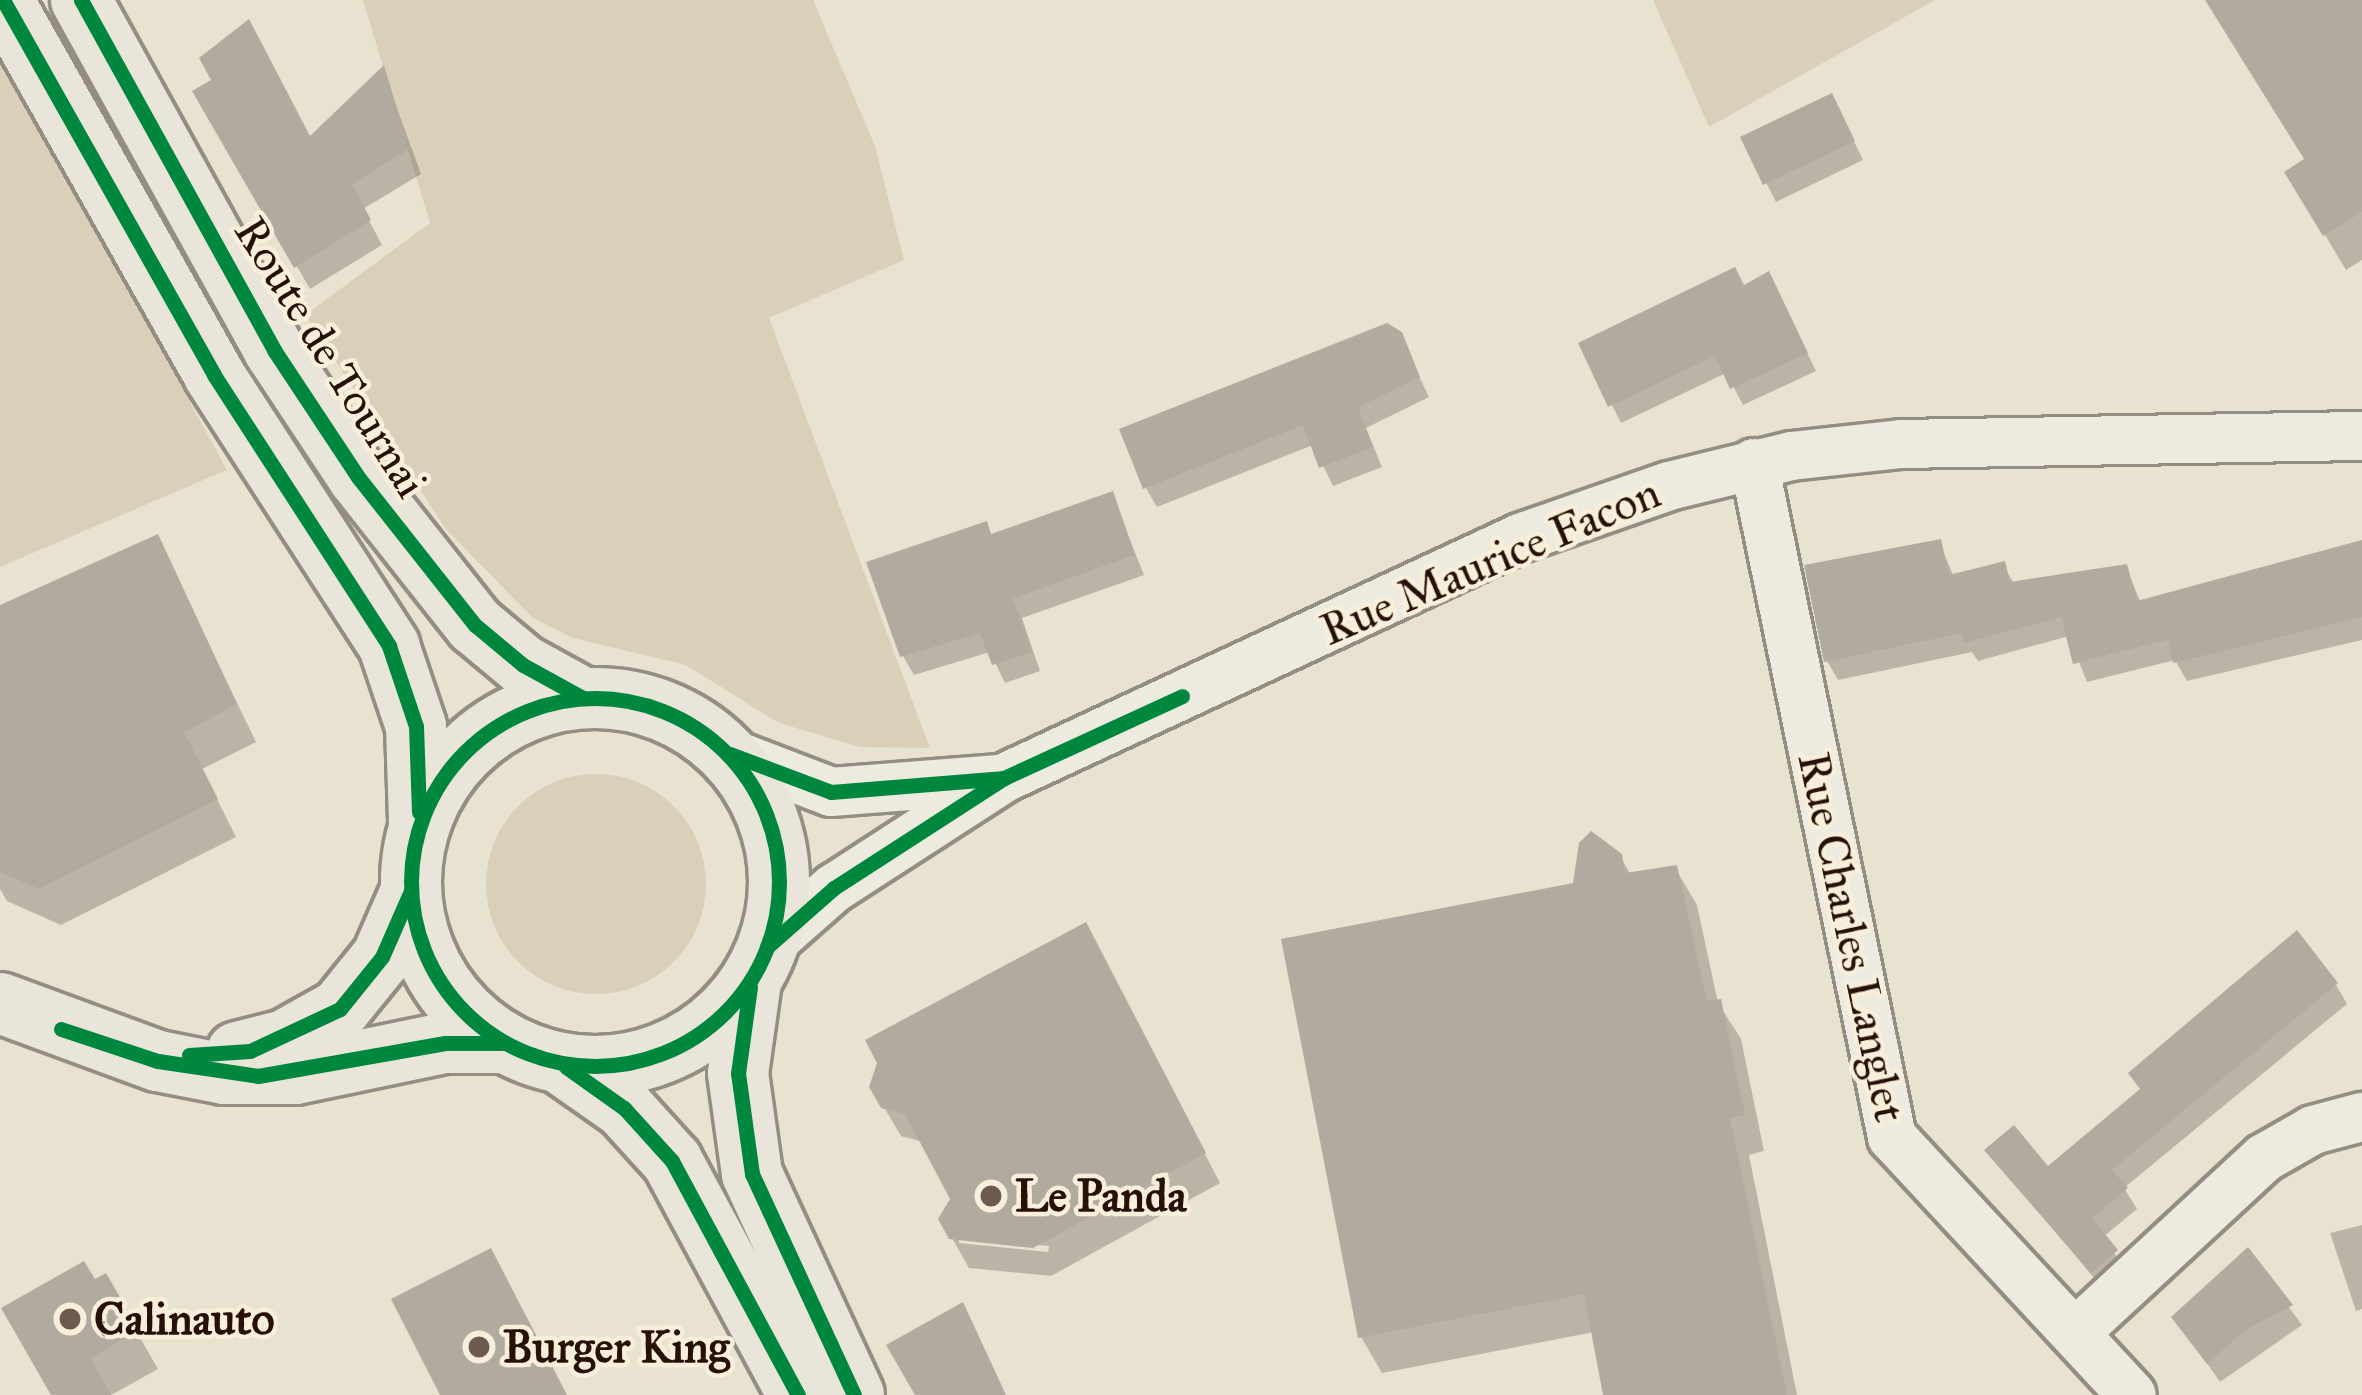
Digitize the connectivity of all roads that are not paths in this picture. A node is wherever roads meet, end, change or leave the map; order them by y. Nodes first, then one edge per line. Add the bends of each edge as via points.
1 (3, 0) edge
2 (81, 0) edge
3 (2362, 436) edge
4 (1754, 463) junction
5 (584, 698) junction
6 (727, 752) junction
7 (1004, 778) junction
8 (419, 829) junction
9 (411, 891) junction
10 (759, 964) junction
11 (0, 1003) edge
12 (505, 1043) junction
13 (120, 1048) junction
14 (561, 1064) junction
15 (2362, 1118) edge
16 (2076, 1332) junction
17 (798, 1395) edge
18 (854, 1395) edge
19 (2132, 1395) edge

1 - 8 main road via 205,358 389,646 416,726
2 - 5 main road, Route de Tournai via 274,350 358,478 475,625 523,665
3 - 4 street, Rue Maurice Facon via 1901,444
4 - 7 street, Rue Maurice Facon via 1520,538
4 - 16 street, Rue Charles Langlet via 1892,1137
5 - 6 main road via 661,710
5 - 8 main road via 525,712 474,743 442,779
6 - 7 street, Rue Maurice Facon via 783,779 840,793
6 - 10 main road via 758,795 775,844 779,896
7 - 10 street, Rue Maurice Facon via 834,888
8 - 9 main road
9 - 12 main road via 438,980
9 - 13 main road via 364,984 315,1026 250,1051
10 - 14 main road via 710,1027 655,1057 607,1067
10 - 18 main road via 738,1073 745,1142 781,1248
11 - 13 main road
12 - 13 main road via 446,1042 258,1076
12 - 14 main road
14 - 17 main road via 624,1108 672,1161
15 - 16 street via 2313,1130 2264,1158
16 - 19 street, Rue Charles Langlet

